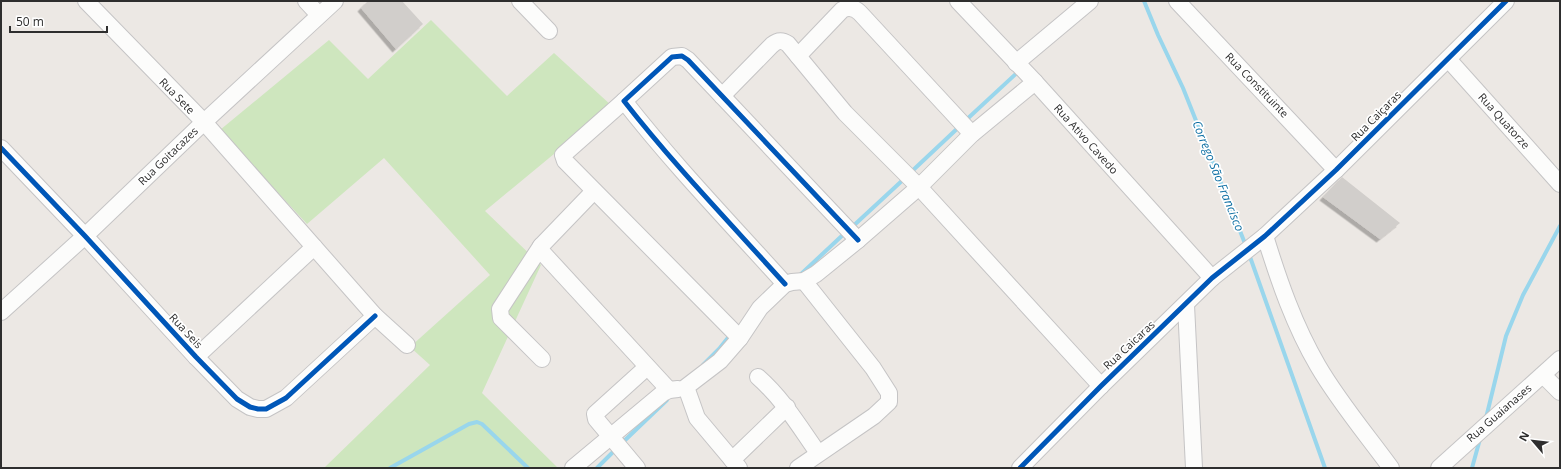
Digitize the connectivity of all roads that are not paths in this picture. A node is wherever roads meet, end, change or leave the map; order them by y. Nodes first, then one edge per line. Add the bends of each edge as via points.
1 (86, 1) edge
2 (306, 1) edge
3 (335, 1) edge
4 (520, 1) edge
5 (958, 1) edge
6 (1090, 1) edge
7 (1177, 1) edge
8 (1506, 1) edge
9 (319, 15) junction
10 (549, 31) dead end
11 (798, 56) junction
12 (1448, 59) junction
13 (1016, 62) junction
14 (1035, 82) junction
15 (722, 96) junction
16 (624, 101) junction
17 (204, 122) junction
18 (972, 134) junction
19 (1, 148) edge
20 (1336, 170) junction
21 (1560, 184) edge
22 (919, 187) junction
23 (594, 191) junction
24 (85, 236) junction
25 (1261, 239) junction
26 (858, 240) junction
27 (541, 246) junction
28 (314, 247) junction
29 (1212, 278) junction
30 (804, 281) junction
31 (785, 284) junction
32 (1186, 305) junction
33 (1, 312) edge
34 (375, 316) junction
35 (740, 338) junction
36 (407, 345) dead end
37 (196, 357) junction
38 (1560, 358) edge
39 (542, 359) dead end
40 (647, 367) junction
41 (1543, 375) junction
42 (758, 377) dead end
43 (1101, 386) junction
44 (686, 387) junction
45 (669, 390) junction
46 (1560, 392) edge
47 (787, 407) junction
48 (611, 436) junction
49 (818, 453) junction
50 (736, 464) edge
51 (573, 468) edge
52 (637, 468) edge
53 (798, 468) edge
54 (1020, 468) edge
55 (1194, 468) edge
56 (1391, 468) edge
57 (1439, 468) edge

1 - 17 street, Rua Sete
2 - 9 street
3 - 9 street, Rua Goitacazes
4 - 10 street
5 - 13 street, Rua Ativo Cavedo
6 - 13 street
7 - 20 street, Rua Constituinte
8 - 12 street, Rua Caiçaras
9 - 17 street, Rua Goitacazes
11 - 15 street via 785,42 777,41
11 - 18 street via 842,10 854,8
11 - 22 street via 845,113
12 - 20 street, Rua Caiçaras
12 - 21 street, Rua Quatorze
13 - 14 street, Rua Ativo Cavedo
14 - 18 street
14 - 29 street, Rua Ativo Cavedo
15 - 16 street via 682,56 672,57
15 - 26 street
16 - 23 street via 563,155 565,161
16 - 31 street via 687,176
17 - 24 street, Rua Goitacazes
17 - 28 street, Rua Sete
18 - 22 street
19 - 24 street, Rua Seis
20 - 25 street, Rua Caiçaras
22 - 26 street
22 - 43 street
23 - 27 street
23 - 35 street
24 - 33 street, Rua Goitacazes
24 - 37 street, Rua Seis
25 - 29 street, Rua Caicaras
25 - 56 street via 1318,366
26 - 30 street
27 - 39 street via 500,309 501,318
27 - 40 street via 542,252
28 - 34 street, Rua Sete
28 - 37 street
29 - 32 street, Rua Caicaras
30 - 31 street
30 - 49 street via 873,368 889,393 890,399 874,416
31 - 35 street via 760,308
32 - 43 street, Rua Caicaras
32 - 55 street
34 - 36 street, Rua Sete
34 - 37 street, Rua Seis via 286,398 266,409 250,407 238,399
35 - 44 street via 720,361
38 - 41 street, Rua Guaianases
40 - 45 street
40 - 48 street via 595,414 596,419
41 - 46 street
41 - 57 street, Rua Guaianases
42 - 47 street
43 - 54 street, Rua Caicaras
44 - 45 street
44 - 50 street via 697,418
45 - 48 street
47 - 49 street
47 - 50 street
48 - 51 street
48 - 52 street
49 - 53 street

